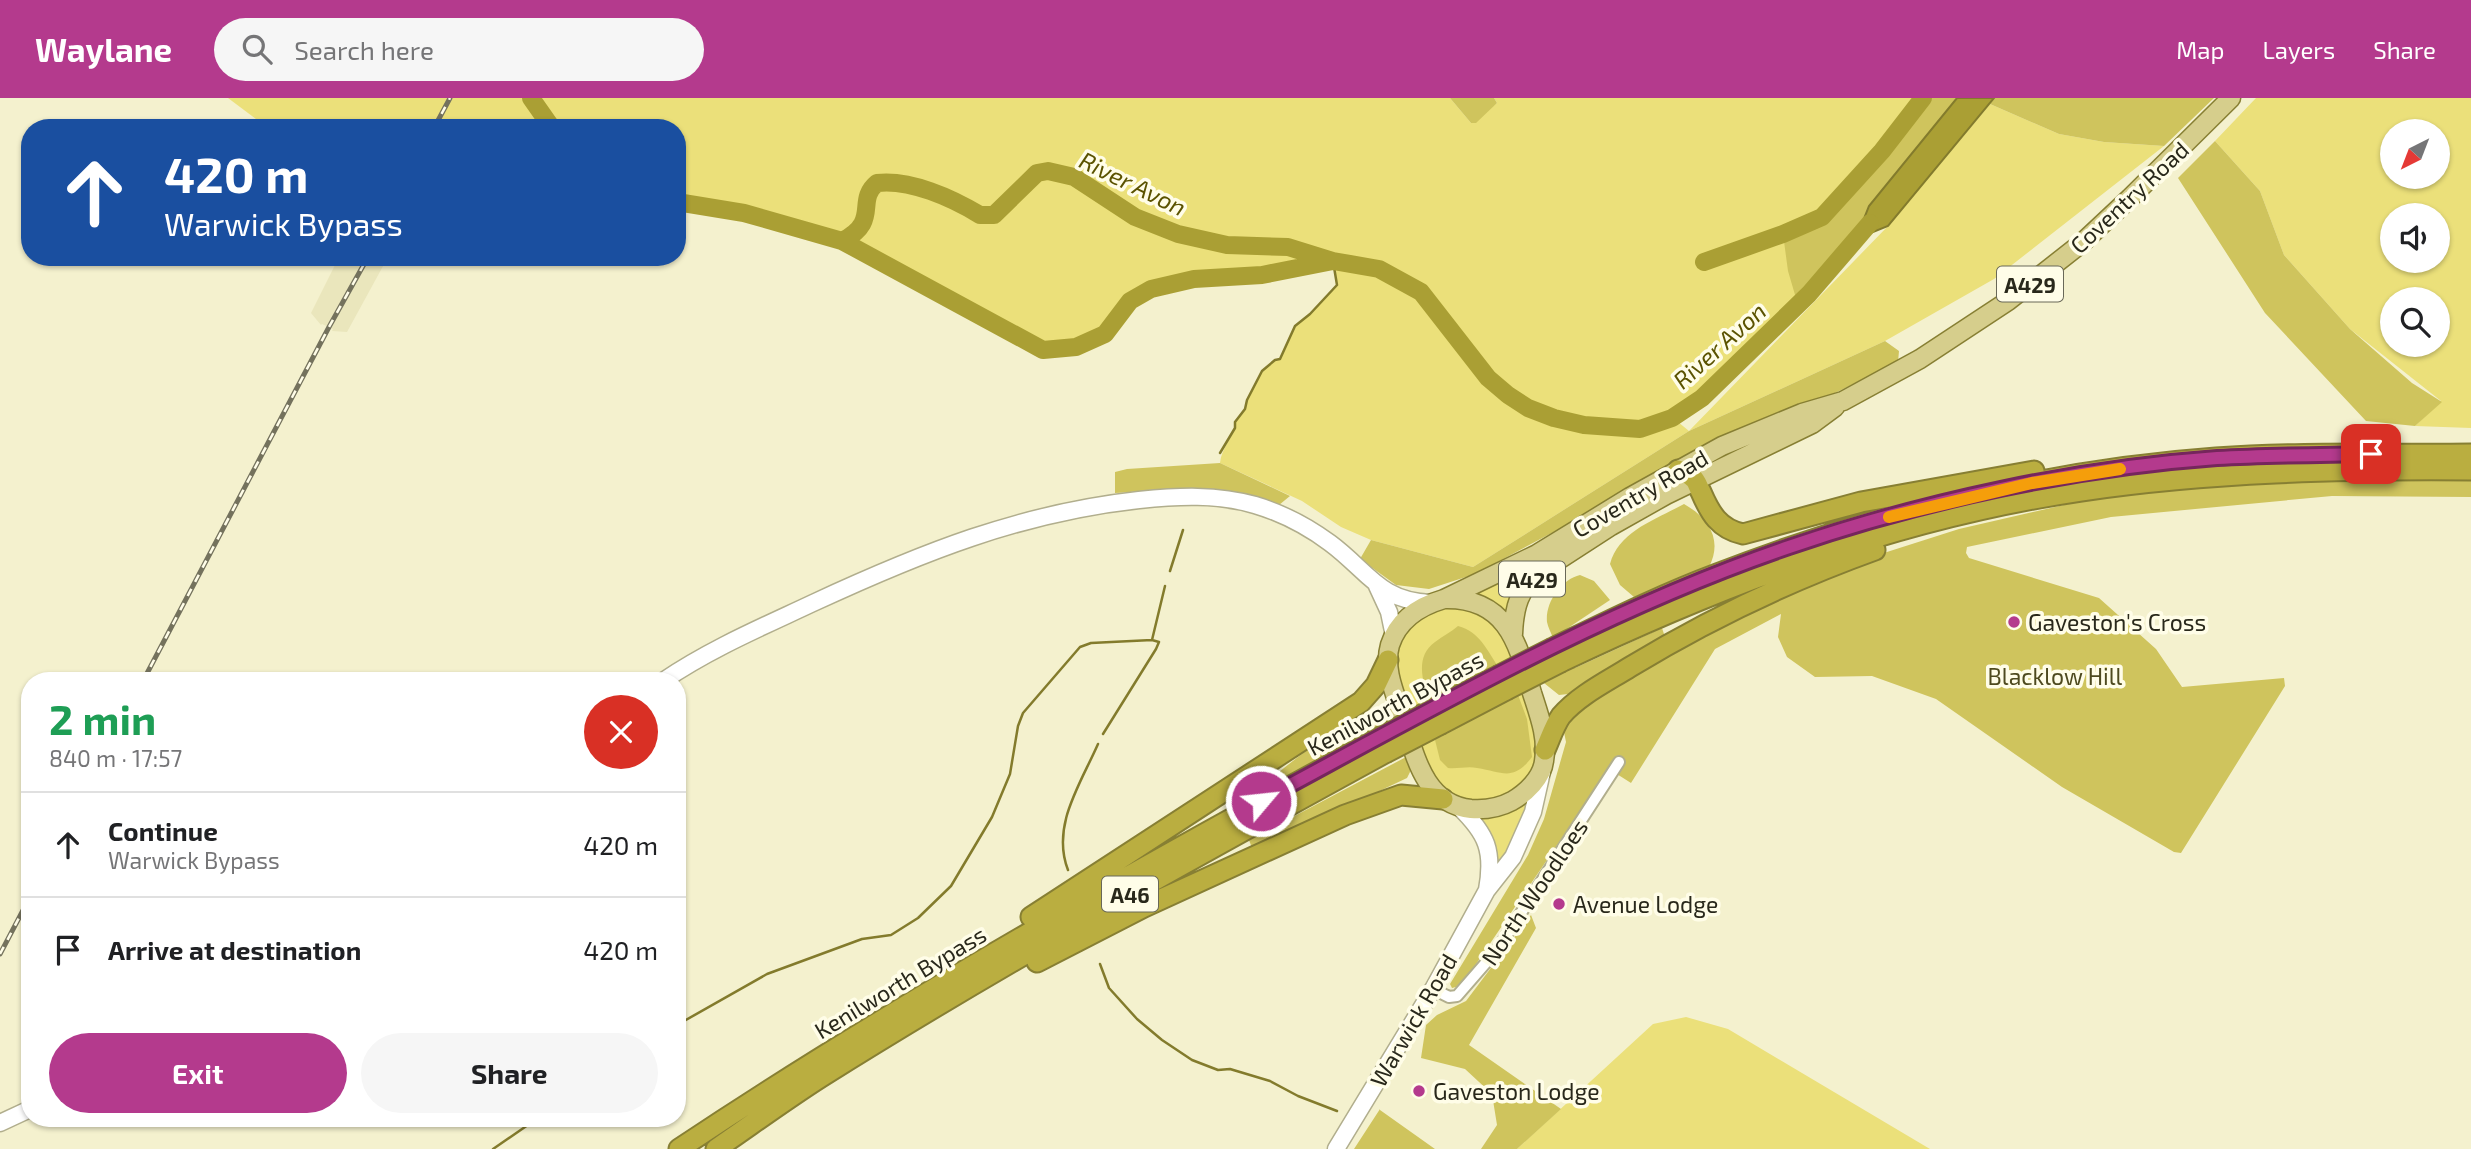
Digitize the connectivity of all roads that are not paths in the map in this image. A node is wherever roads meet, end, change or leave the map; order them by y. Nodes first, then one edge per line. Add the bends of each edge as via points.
1 (2231, 98) edge
2 (2471, 454) edge
3 (2216, 458) junction
4 (2471, 470) edge
5 (1686, 475) junction
6 (2027, 501) junction
7 (1377, 586) junction
8 (1438, 601) junction
9 (1513, 634) junction
10 (1394, 636) junction
11 (1557, 655) junction
12 (1388, 660) junction
13 (676, 672) edge
14 (1381, 746) junction
15 (1545, 750) junction
16 (1619, 762) dead end
17 (1542, 770) junction
18 (1451, 803) junction
19 (1487, 890) junction
20 (1433, 989) junction
21 (880, 1042) junction
22 (735, 1112) junction
23 (21, 1113) edge
24 (0, 1123) edge
25 (679, 1149) edge
26 (716, 1149) edge
27 (1336, 1149) edge

1 - 5 main road, Coventry Road / A429 via 2120,208 2000,306 1920,359 1843,401 1722,446
2 - 3 highway, A46
3 - 5 highway, A46 via 2112,461 1993,477 1861,502 1743,534 1719,523
3 - 11 highway, Kenilworth Bypass / A46 via 2032,483 1898,514 1790,547 1662,597
4 - 6 highway, A46 via 2213,475
5 - 8 main road, Coventry Road / A429 via 1630,497 1537,554
5 - 9 main road, Coventry Road / A429 via 1535,576 1517,602
6 - 11 highway, Kenilworth Bypass / A46 via 1869,539 1761,575
6 - 15 highway via 1826,568 1707,622 1574,705 1559,719
7 - 8 main road via 1407,601
7 - 10 main road
7 - 13 main road via 1328,541 1294,520 1256,505 1207,497 1122,502 1009,525 922,554 754,630
8 - 9 main road via 1461,599 1483,606
8 - 10 main road via 1411,615
9 - 15 main road
10 - 12 main road
11 - 14 highway, Kenilworth Bypass / A46, bridge
12 - 18 main road via 1420,771
12 - 22 highway via 1361,702
14 - 21 highway, Kenilworth Bypass / A46
14 - 22 highway, Kenilworth Bypass / A46 via 1261,801 1049,921
15 - 17 main road
16 - 20 street, North Woodloes via 1488,963 1457,996
17 - 18 main road via 1526,791 1506,804 1482,809
17 - 19 main road, Warwick Road via 1526,831 1513,858
18 - 19 main road, Warwick Road via 1479,829 1488,845 1491,868
18 - 21 highway via 1408,794 1345,815 1143,907
19 - 20 main road, Warwick Road
20 - 27 main road, Warwick Road
21 - 26 highway, Kenilworth Bypass / A46
22 - 25 highway, Kenilworth Bypass / A46
23 - 24 main road

